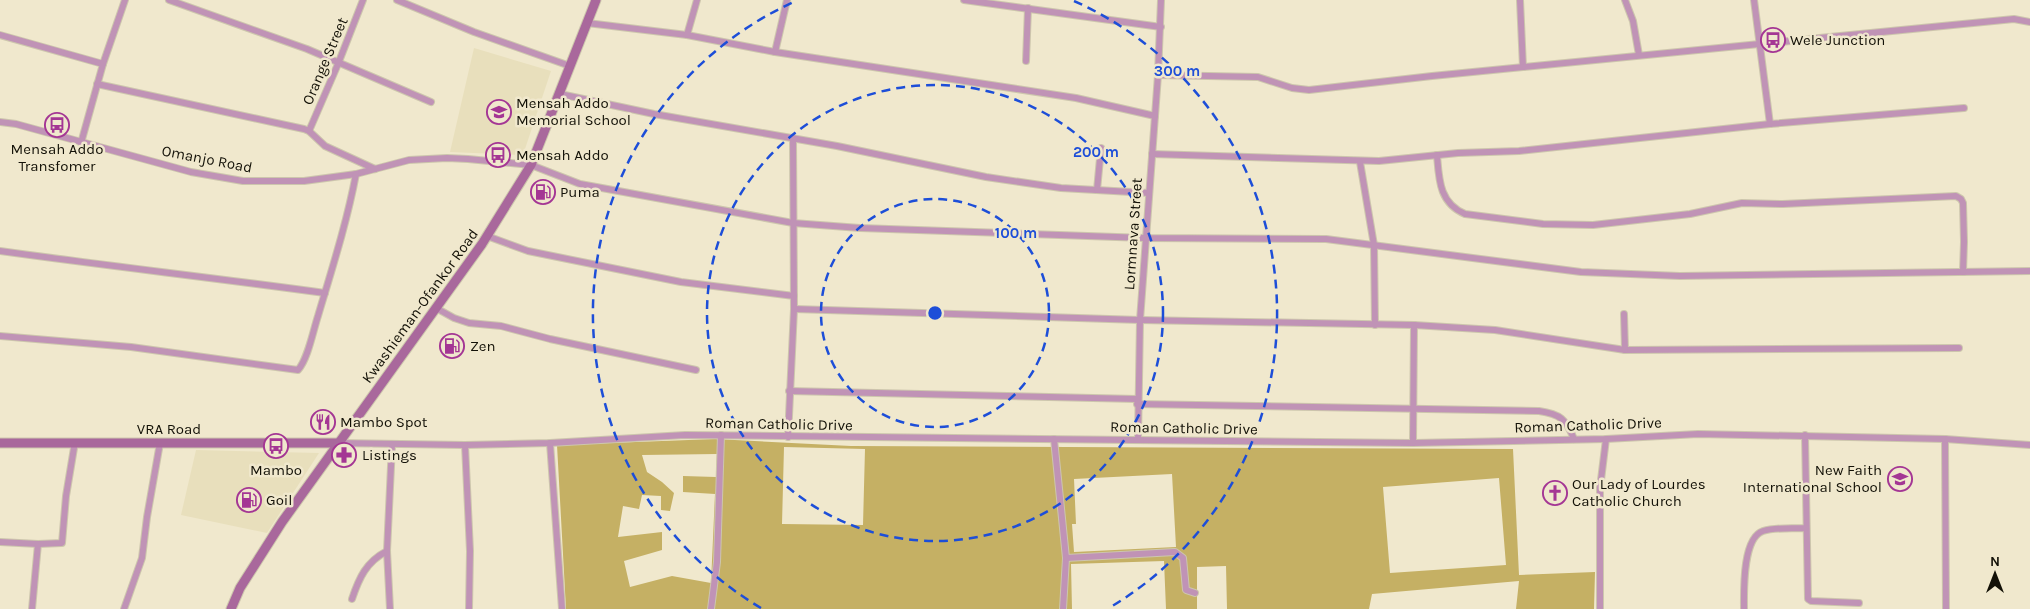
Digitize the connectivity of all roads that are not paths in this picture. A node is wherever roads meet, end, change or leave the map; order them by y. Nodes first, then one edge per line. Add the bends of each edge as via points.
1 (125, 0) edge
2 (169, 0) edge
3 (363, 0) edge
4 (397, 0) edge
5 (596, 0) edge
6 (697, 0) edge
7 (787, 0) edge
8 (964, 0) edge
9 (1161, 0) edge
10 (1520, 0) edge
11 (1625, 0) edge
12 (1754, 0) edge
13 (978, 1) edge
14 (1028, 8) junction
15 (587, 22) junction
16 (2030, 22) edge
17 (1161, 27) junction
18 (0, 35) edge
19 (687, 35) junction
20 (1760, 43) junction
21 (775, 52) junction
22 (1639, 55) junction
23 (1026, 61) dead end
24 (103, 64) junction
25 (338, 64) junction
26 (570, 66) junction
27 (1523, 67) junction
28 (1158, 75) junction
29 (97, 84) junction
30 (560, 94) junction
31 (431, 102) dead end
32 (1964, 108) dead end
33 (1155, 116) junction
34 (0, 122) edge
35 (1770, 124) junction
36 (309, 131) junction
37 (793, 138) junction
38 (81, 143) junction
39 (1100, 148) dead end
40 (1152, 154) junction
41 (1437, 156) junction
42 (1360, 162) junction
43 (532, 165) junction
44 (374, 169) junction
45 (356, 174) junction
46 (1097, 190) junction
47 (1149, 192) junction
48 (793, 223) junction
49 (487, 236) junction
50 (1145, 238) junction
51 (1374, 245) junction
52 (0, 251) edge
53 (2030, 271) edge
54 (1963, 272) junction
55 (325, 293) junction
56 (794, 296) junction
57 (436, 308) junction
58 (794, 309) junction
59 (1624, 314) dead end
60 (1140, 320) junction
61 (1374, 324) junction
62 (1414, 325) junction
63 (0, 336) edge
64 (1959, 348) dead end
65 (1625, 350) junction
66 (696, 370) dead end
67 (789, 392) junction
68 (1137, 401) junction
69 (1414, 410) junction
70 (1805, 435) junction
71 (722, 436) junction
72 (788, 437) junction
73 (1054, 439) junction
74 (1574, 439) junction
75 (1606, 439) junction
76 (1945, 439) junction
77 (1138, 440) junction
78 (75, 442) junction
79 (0, 443) edge
80 (160, 443) junction
81 (337, 443) junction
82 (550, 443) junction
83 (1413, 443) junction
84 (392, 445) junction
85 (466, 445) junction
86 (2030, 445) edge
87 (1806, 528) junction
88 (0, 542) edge
89 (38, 544) junction
90 (386, 552) junction
91 (1066, 558) junction
92 (1196, 593) dead end
93 (352, 599) dead end
94 (1858, 603) dead end
95 (32, 609) edge
96 (124, 609) edge
97 (231, 609) edge
98 (390, 609) edge
99 (469, 609) edge
100 (562, 609) edge
101 (711, 609) edge
102 (1063, 609) edge
103 (1600, 609) edge
104 (1744, 609) edge
105 (1946, 609) edge

1 - 24 street
2 - 25 street via 306,49
3 - 25 street, Orange Street
4 - 26 street
5 - 15 main road, Kwashieman-Ofankor Road
6 - 19 street
7 - 21 street
8 - 13 street
9 - 17 street, Lormnava Street
10 - 27 street
11 - 22 street via 1633,21
12 - 20 street
13 - 14 street
14 - 17 street
14 - 23 street
15 - 19 street
15 - 26 main road, Kwashieman-Ofankor Road
16 - 20 street via 2014,19
17 - 28 street, Lormnava Street
18 - 24 street
19 - 21 street
20 - 22 street
20 - 35 street
21 - 33 street via 1076,98
22 - 27 street
24 - 29 street
25 - 31 street
25 - 36 street, Orange Street
26 - 30 main road, Kwashieman-Ofankor Road
27 - 28 street via 1309,90 1258,77
28 - 33 street, Lormnava Street
29 - 36 street
29 - 38 street
30 - 37 street
30 - 43 main road, Kwashieman-Ofankor Road
32 - 35 street
33 - 40 street, Lormnava Street
34 - 38 street, Omanjo Road
35 - 41 street
36 - 44 street via 325,146
37 - 46 street via 986,177
37 - 48 street
38 - 45 street, Omanjo Road via 191,172 243,181 304,181
39 - 46 street
40 - 42 street
40 - 47 street, Lormnava Street
41 - 42 street
41 - 54 street via 1441,189 1458,211 1555,225 1606,225 1690,214 1742,203 1956,196 1962,203
42 - 51 street
43 - 44 street, Omanjo Road via 426,158
43 - 48 street, Omanjo Road via 580,184
43 - 49 main road, Kwashieman-Ofankor Road
44 - 45 street, Omanjo Road
45 - 55 street via 350,210
46 - 47 street
47 - 50 street, Lormnava Street
48 - 50 street, Omanjo Road
48 - 56 street
49 - 56 street via 528,251 681,282
49 - 57 main road, Kwashieman-Ofankor Road
50 - 51 street, Omanjo Road via 1326,239
50 - 60 street, Lormnava Street
51 - 54 street, Omanjo Road via 1511,264 1680,276
51 - 61 street
52 - 55 street
53 - 54 street, Omanjo Road
55 - 63 street via 298,370 131,347
56 - 58 street
57 - 66 street via 469,323 501,326
57 - 81 main road, Kwashieman-Ofankor Road
58 - 60 street
58 - 67 street
59 - 65 street
60 - 61 street
60 - 68 street, Lormnava Street
61 - 62 street
62 - 65 street via 1495,330
62 - 69 street
64 - 65 street
67 - 68 street
67 - 72 street
68 - 69 street
68 - 77 street, Lormnava Street
69 - 74 street via 1554,413 1566,424
69 - 83 street
70 - 75 street, Roman Catholic Drive via 1698,434
70 - 76 street, Roman Catholic Drive
70 - 87 street
71 - 72 street, Roman Catholic Drive
71 - 82 street, Roman Catholic Drive
71 - 101 street via 717,562
72 - 73 street, Roman Catholic Drive
73 - 77 street, Roman Catholic Drive
73 - 91 street
74 - 75 street, Roman Catholic Drive
74 - 83 street, Roman Catholic Drive
75 - 103 street via 1600,488
76 - 86 street, Roman Catholic Drive
76 - 105 street
77 - 83 street, Roman Catholic Drive
78 - 79 main road, VRA Road
78 - 80 main road, VRA Road
78 - 89 street via 62,542
80 - 81 main road, VRA Road
80 - 96 street via 142,558
81 - 84 street, Roman Catholic Drive
81 - 97 main road, Kwashieman-Ofankor Road via 256,560
82 - 85 street, Roman Catholic Drive
82 - 100 street
84 - 85 street, Roman Catholic Drive
84 - 90 street
85 - 99 street
87 - 94 street via 1808,599
87 - 104 street via 1763,531 1756,536 1745,568
88 - 89 street
89 - 95 street
90 - 93 street via 371,560
90 - 98 street
91 - 92 street via 1175,552 1183,558 1186,590
91 - 102 street

